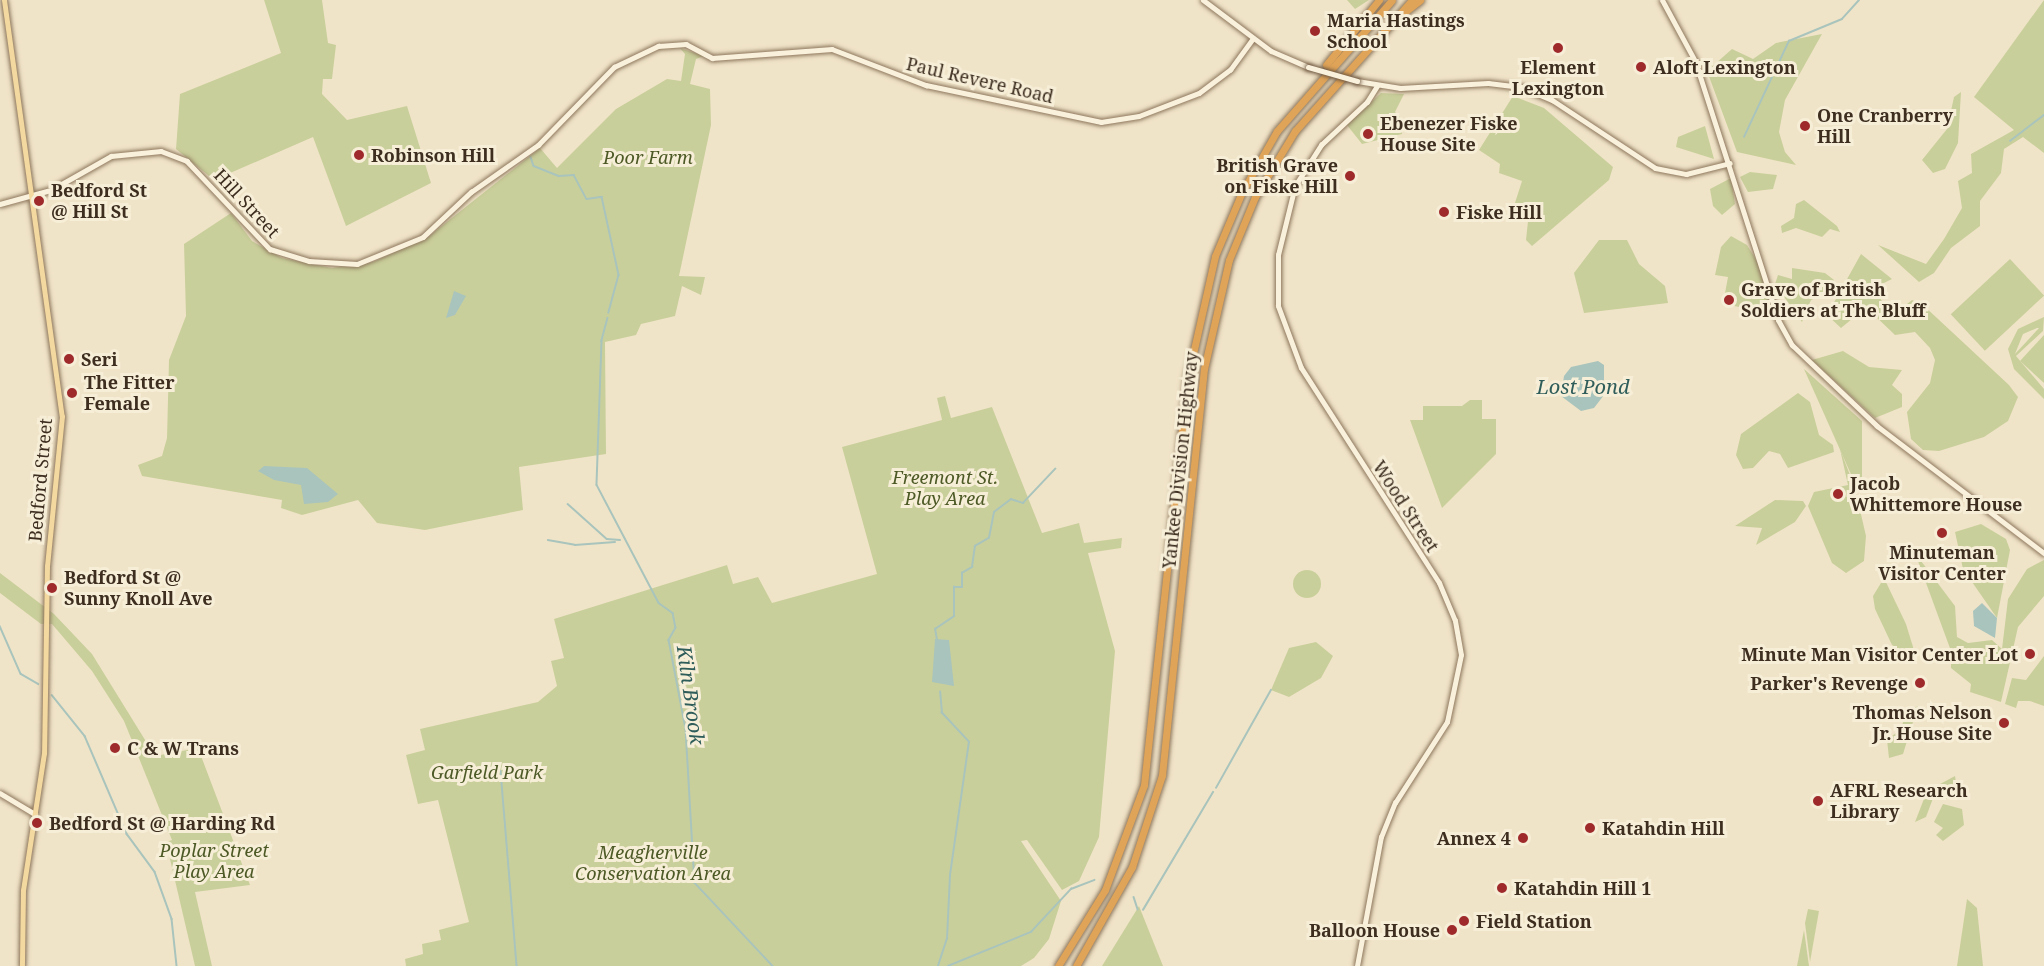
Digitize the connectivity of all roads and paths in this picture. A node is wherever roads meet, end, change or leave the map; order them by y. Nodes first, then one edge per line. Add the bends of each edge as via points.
1 (4, 0) edge
2 (1203, 0) edge
3 (1379, 0) edge
4 (1392, 0) edge
5 (1412, 0) edge
6 (1420, 0) edge
7 (1662, 0) edge
8 (1394, 19) junction
9 (1253, 39) junction
10 (702, 50) joint
11 (1317, 80) junction
12 (1377, 86) junction
13 (1730, 164) junction
14 (34, 196) junction
15 (0, 204) edge
16 (2044, 553) edge
17 (0, 793) edge
18 (35, 814) junction
19 (21, 966) edge
20 (1058, 966) edge
21 (1076, 966) edge
22 (1357, 966) edge

1 - 14 main road, Bedford Street
2 - 9 main road
3 - 11 highway
4 - 11 highway, Yankee Division Highway
5 - 8 highway, Yankee Division Highway
6 - 8 highway
7 - 13 main road via 1689,44
8 - 21 highway, Yankee Division Highway via 1286,145 1229,260 1204,369 1162,775 1132,867
9 - 10 street, Paul Revere Road via 1221,79 1199,93 1139,116 1101,122 926,85 832,49 712,58
9 - 12 main road, bridge via 1308,67
10 - 14 street, Hill Street via 673,43 628,57 538,145 471,192 431,231 357,264 301,260 270,249 212,185 172,153 111,156
11 - 20 highway, Yankee Division Highway via 1254,169 1210,273 1189,368 1144,785 1105,890
12 - 13 main road via 1521,87 1552,100 1655,168 1686,174
12 - 22 street, Wood Street via 1366,104 1318,148 1295,186 1279,251 1278,306 1301,369 1439,583 1455,621 1461,655 1447,722 1395,803 1381,837
13 - 16 main road via 1779,320 1795,349 1877,426
14 - 15 street, Hill Street
14 - 18 main road, Bedford Street via 62,416 47,566 44,753
17 - 18 street
18 - 19 main road, Bedford Street via 23,890

